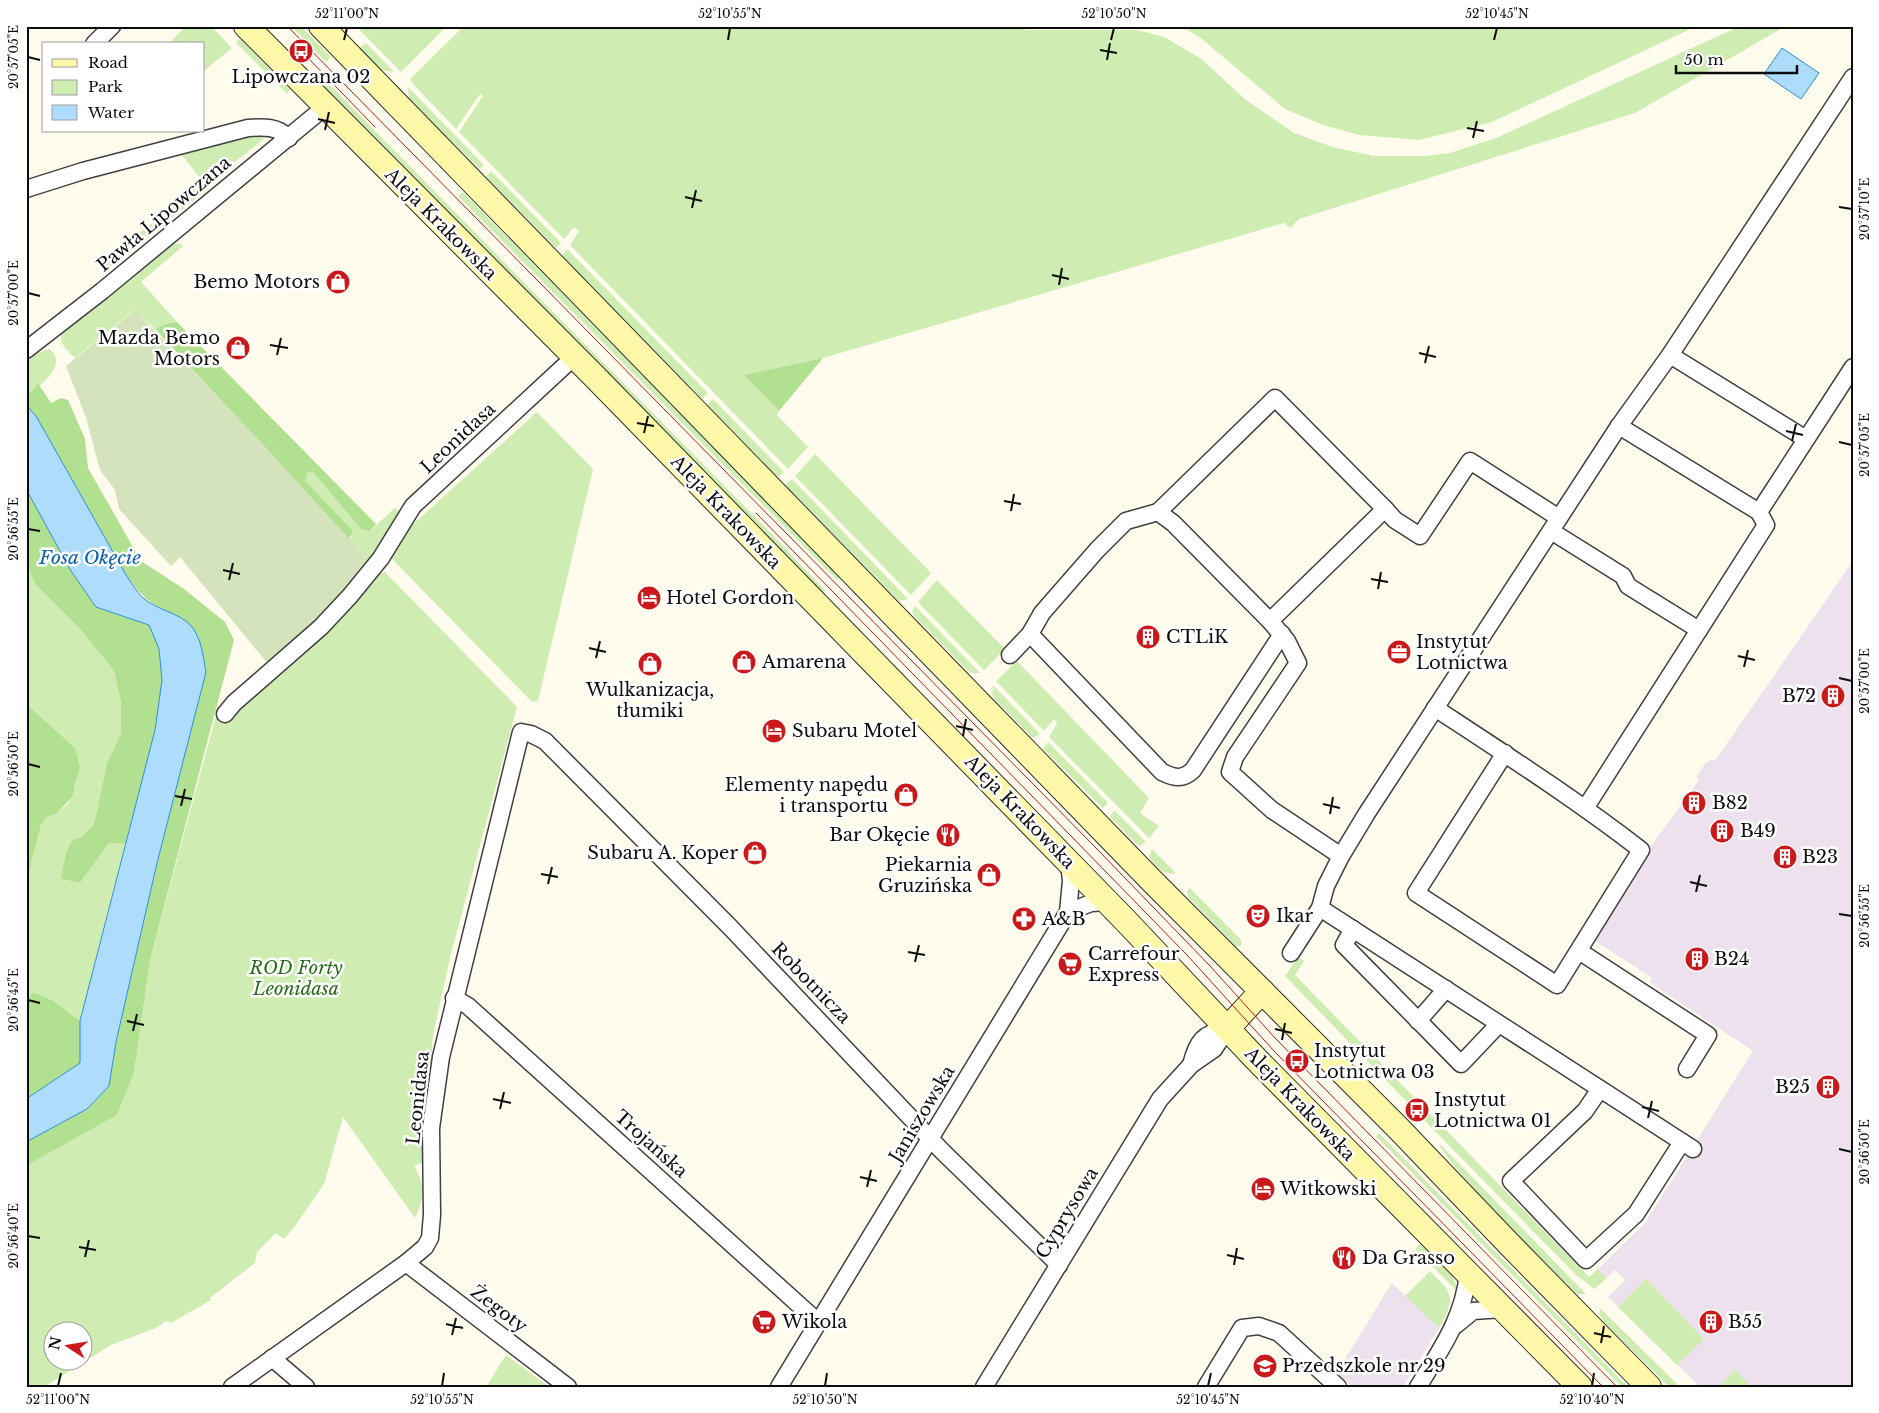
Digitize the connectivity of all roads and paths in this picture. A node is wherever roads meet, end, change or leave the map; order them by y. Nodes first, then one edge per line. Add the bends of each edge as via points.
1 (112, 26) edge
2 (246, 26) edge
3 (321, 26) edge
4 (96, 42) edge
5 (1853, 77) edge
6 (324, 107) junction
7 (289, 138) junction
8 (26, 189) edge
9 (26, 350) edge
10 (1670, 356) junction
11 (574, 357) junction
12 (1853, 367) edge
13 (1619, 426) junction
14 (1806, 440) junction
15 (1385, 509) junction
16 (1158, 512) junction
17 (1759, 512) junction
18 (1555, 524) junction
19 (1270, 621) junction
20 (1699, 630) junction
21 (1030, 634) junction
22 (1282, 634) junction
23 (1010, 654) dead end
24 (1435, 708) junction
25 (225, 714) dead end
26 (531, 734) joint
27 (1505, 753) junction
28 (1586, 807) junction
29 (1341, 856) junction
30 (1069, 862) junction
31 (1107, 902) junction
32 (1320, 908) junction
33 (1068, 912) junction
34 (1353, 929) junction
35 (1579, 951) junction
36 (1291, 953) dead end
37 (1446, 990) junction
38 (1262, 991) junction
39 (454, 998) junction
40 (1418, 1021) junction
41 (1499, 1024) junction
42 (1227, 1029) junction
43 (1687, 1068) dead end
44 (1600, 1089) junction
45 (930, 1138) junction
46 (406, 1263) junction
47 (1058, 1265) junction
48 (1468, 1274) junction
49 (1503, 1310) junction
50 (818, 1322) junction
51 (1454, 1327) junction
52 (272, 1358) junction
53 (232, 1387) edge
54 (306, 1387) edge
55 (568, 1387) edge
56 (779, 1387) edge
57 (984, 1387) edge
58 (1206, 1387) edge
59 (1338, 1387) edge
60 (1418, 1387) edge
61 (1580, 1387) edge
62 (1649, 1387) edge

1 - 4 street
2 - 6 main road, Aleja Krakowska
3 - 38 main road
5 - 10 street
6 - 7 street, Pawła Lipowczana
6 - 11 main road, Aleja Krakowska
7 - 8 street via 270,127 248,128
7 - 9 street, Pawła Lipowczana
10 - 13 street
10 - 14 street
11 - 25 street, Leonidasa via 413,506 381,558 321,627
11 - 30 main road, Aleja Krakowska
12 - 14 street
13 - 17 street
13 - 18 street
14 - 17 street
15 - 16 street via 1275,398
15 - 18 street via 1420,536 1470,461
15 - 19 street
16 - 19 street via 1173,523
16 - 21 street via 1126,521 1042,613
17 - 20 street via 1766,525
18 - 20 street via 1623,576 1628,586
18 - 24 street
19 - 22 street
20 - 28 street
21 - 22 street via 1162,772 1180,778 1193,770
21 - 23 street
22 - 29 street via 1298,663 1235,756 1230,772 1272,810
24 - 27 street
24 - 29 street
26 - 39 street, Leonidasa via 521,732
26 - 45 street, Robotnicza via 545,741 730,926
27 - 28 street
27 - 35 street via 1416,894 1557,985
28 - 35 street via 1641,850
29 - 32 street via 1326,886
30 - 31 main road, Aleja Krakowska
30 - 33 street, Janiszowska
31 - 33 street via 1091,903
31 - 42 main road, Aleja Krakowska
32 - 34 street
32 - 36 street
33 - 45 street, Janiszowska
34 - 37 street
34 - 40 street via 1344,945
35 - 43 street via 1708,1035
37 - 40 street
37 - 41 street
38 - 42 main road
38 - 62 main road
39 - 46 street, Leonidasa via 434,1105 430,1238 425,1247
39 - 50 street, Trojańska via 464,1002
40 - 41 street via 1461,1064
41 - 44 street
42 - 47 street, Cyprysowa via 1210,1052 1190,1064 1160,1099
42 - 48 main road, Aleja Krakowska
44 - 44 street via 1688,1146 1636,1214 1586,1260 1511,1182 1585,1111
45 - 47 street, Robotnicza
45 - 50 street, Janiszowska
46 - 52 street, Leonidasa
46 - 55 street, Żegoty
47 - 57 street, Cyprysowa
48 - 49 main road, Aleja Krakowska
48 - 51 street via 1464,1301
49 - 51 street via 1473,1311
49 - 61 main road, Aleja Krakowska
50 - 56 street, Janiszowska
51 - 60 street
52 - 53 street, Leonidasa
52 - 54 street
58 - 59 street via 1242,1328 1259,1326 1279,1333

